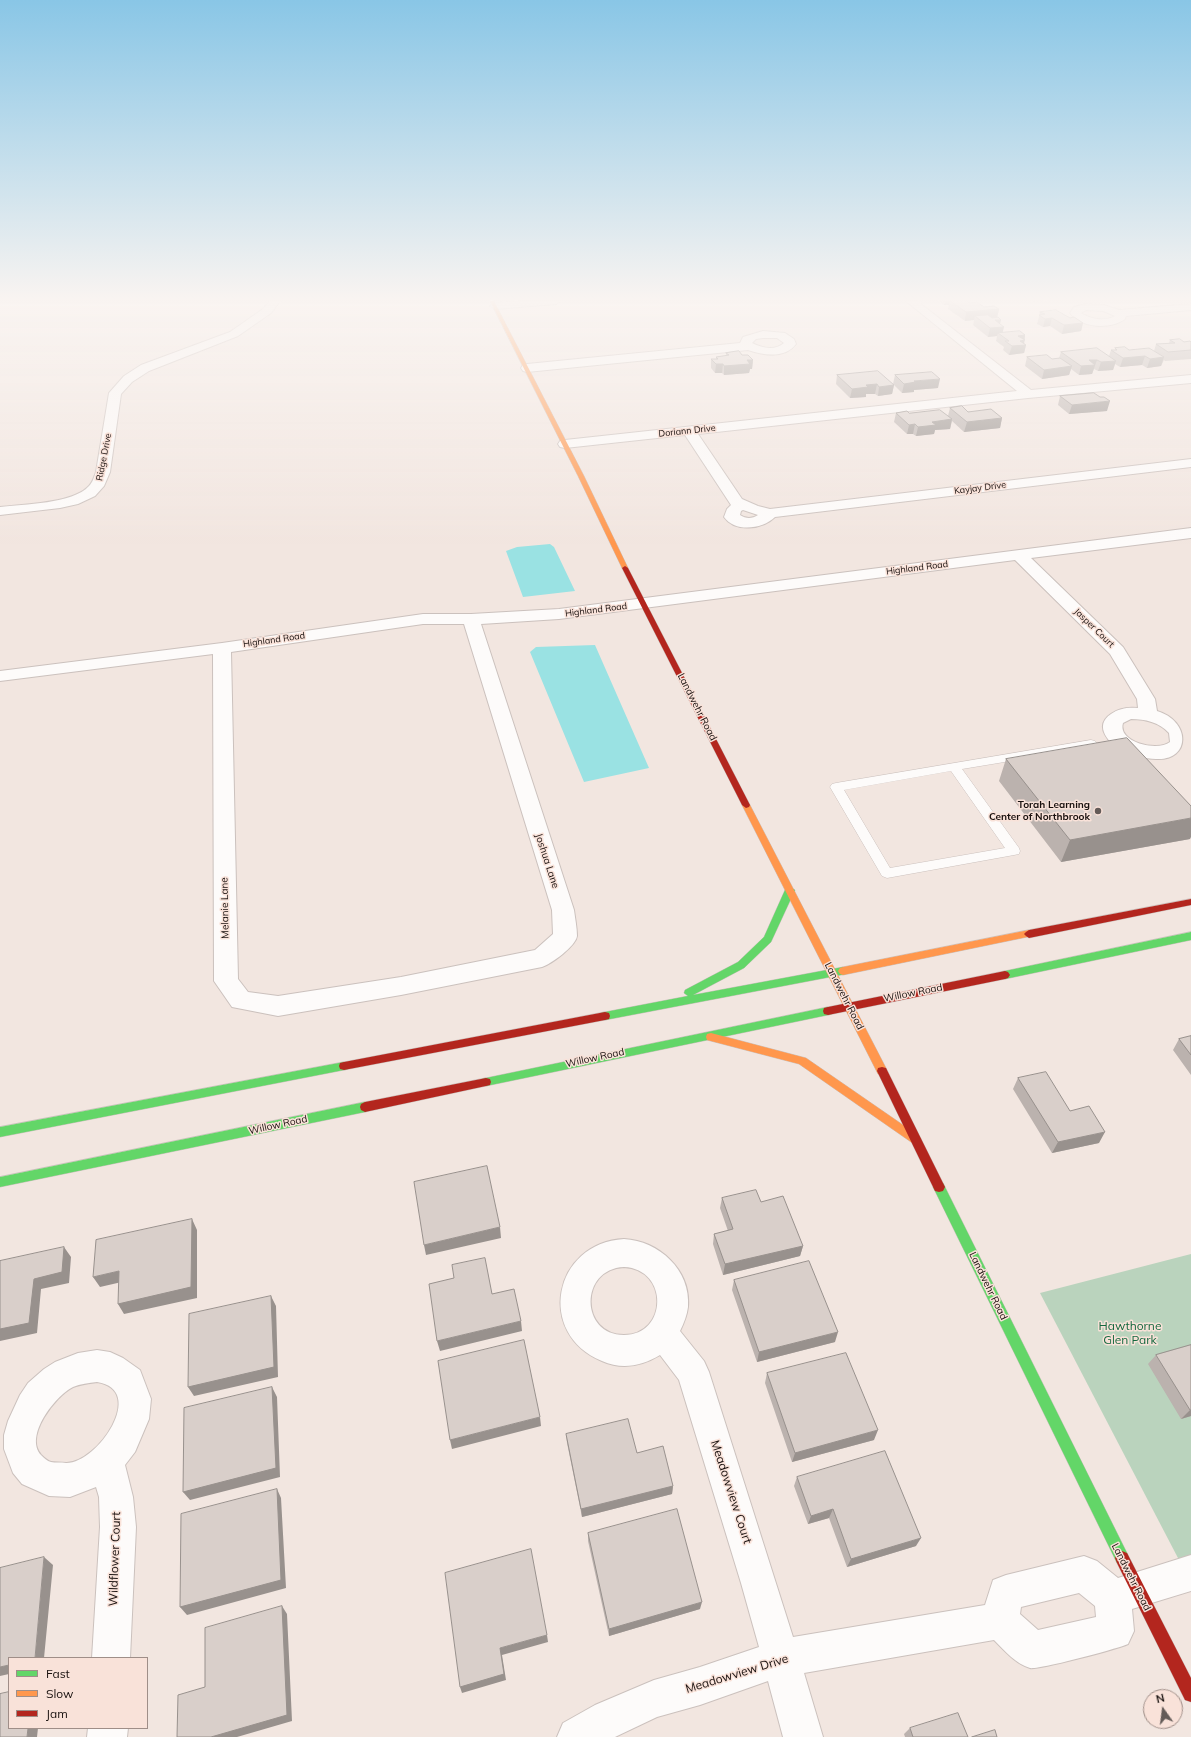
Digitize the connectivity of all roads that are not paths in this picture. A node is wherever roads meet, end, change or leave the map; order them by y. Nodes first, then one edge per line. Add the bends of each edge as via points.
1 (125, 382) edge
2 (534, 382) edge
3 (1013, 382) edge
4 (1158, 382) edge
5 (1028, 394) junction
6 (689, 431) junction
7 (565, 444) junction
8 (1191, 463) edge
9 (0, 511) edge
10 (1191, 533) edge
11 (1019, 555) junction
12 (643, 604) junction
13 (470, 619) junction
14 (222, 648) junction
15 (0, 676) edge
16 (1148, 715) junction
17 (1118, 740) junction
18 (954, 767) junction
19 (790, 890) junction
20 (1191, 902) edge
21 (1191, 936) edge
22 (833, 973) junction
23 (401, 986) joint
24 (663, 1005) junction
25 (850, 1006) junction
26 (706, 1035) junction
27 (0, 1132) edge
28 (915, 1140) junction
29 (0, 1182) edge
30 (663, 1334) dead end
31 (107, 1460) dead end
32 (1191, 1573) edge
33 (1125, 1593) junction
34 (1000, 1621) junction
35 (111, 1657) edge
36 (781, 1658) junction
37 (1191, 1694) edge
38 (577, 1737) edge
39 (803, 1737) edge

1 - 9 street, Ridge Drive via 115,393 99,485 90,494 68,502
2 - 7 main road, Landwehr Road
3 - 5 street
4 - 5 street, Doriann Drive
5 - 6 street, Doriann Drive
6 - 7 street, Doriann Drive
6 - 8 street, Kayjay Drive via 737,502 743,505 734,509 732,517 743,523 760,521 770,513
7 - 12 main road, Landwehr Road
10 - 11 street, Highland Road
11 - 12 street, Highland Road
11 - 16 street, Jasper Court via 1117,651 1146,699
12 - 13 street, Highland Road via 559,614
12 - 19 main road, Landwehr Road
13 - 14 street, Highland Road via 423,619
13 - 23 street, Joshua Lane via 563,910 565,937 542,958
14 - 15 street, Highland Road
14 - 23 street, Melanie Lane via 226,981 241,1000 278,1006
16 - 17 street via 1129,713 1115,718 1111,728
16 - 17 street via 1164,720 1176,729 1180,736 1177,747 1160,753 1149,752 1138,750
17 - 18 lane
18 - 18 lane via 836,786 887,873 1014,851
19 - 22 main road, Landwehr Road
19 - 24 main road via 768,939 741,966
20 - 22 main road
21 - 25 main road, Willow Road
22 - 24 main road
22 - 25 main road, Landwehr Road
24 - 27 main road
25 - 26 main road, Willow Road
25 - 28 main road, Landwehr Road
26 - 28 main road via 802,1061
26 - 29 main road, Willow Road
28 - 33 main road, Landwehr Road
30 - 36 street, Meadowview Court via 693,1372
31 - 35 street, Wildflower Court via 116,1497 118,1527
32 - 33 street
33 - 34 street via 1084,1574 1078,1575 1006,1593
33 - 34 street via 1115,1631 1032,1650
33 - 37 main road, Landwehr Road
34 - 36 street, Meadowview Drive
36 - 38 street, Meadowview Drive via 654,1699
36 - 39 street, Meadowview Court

